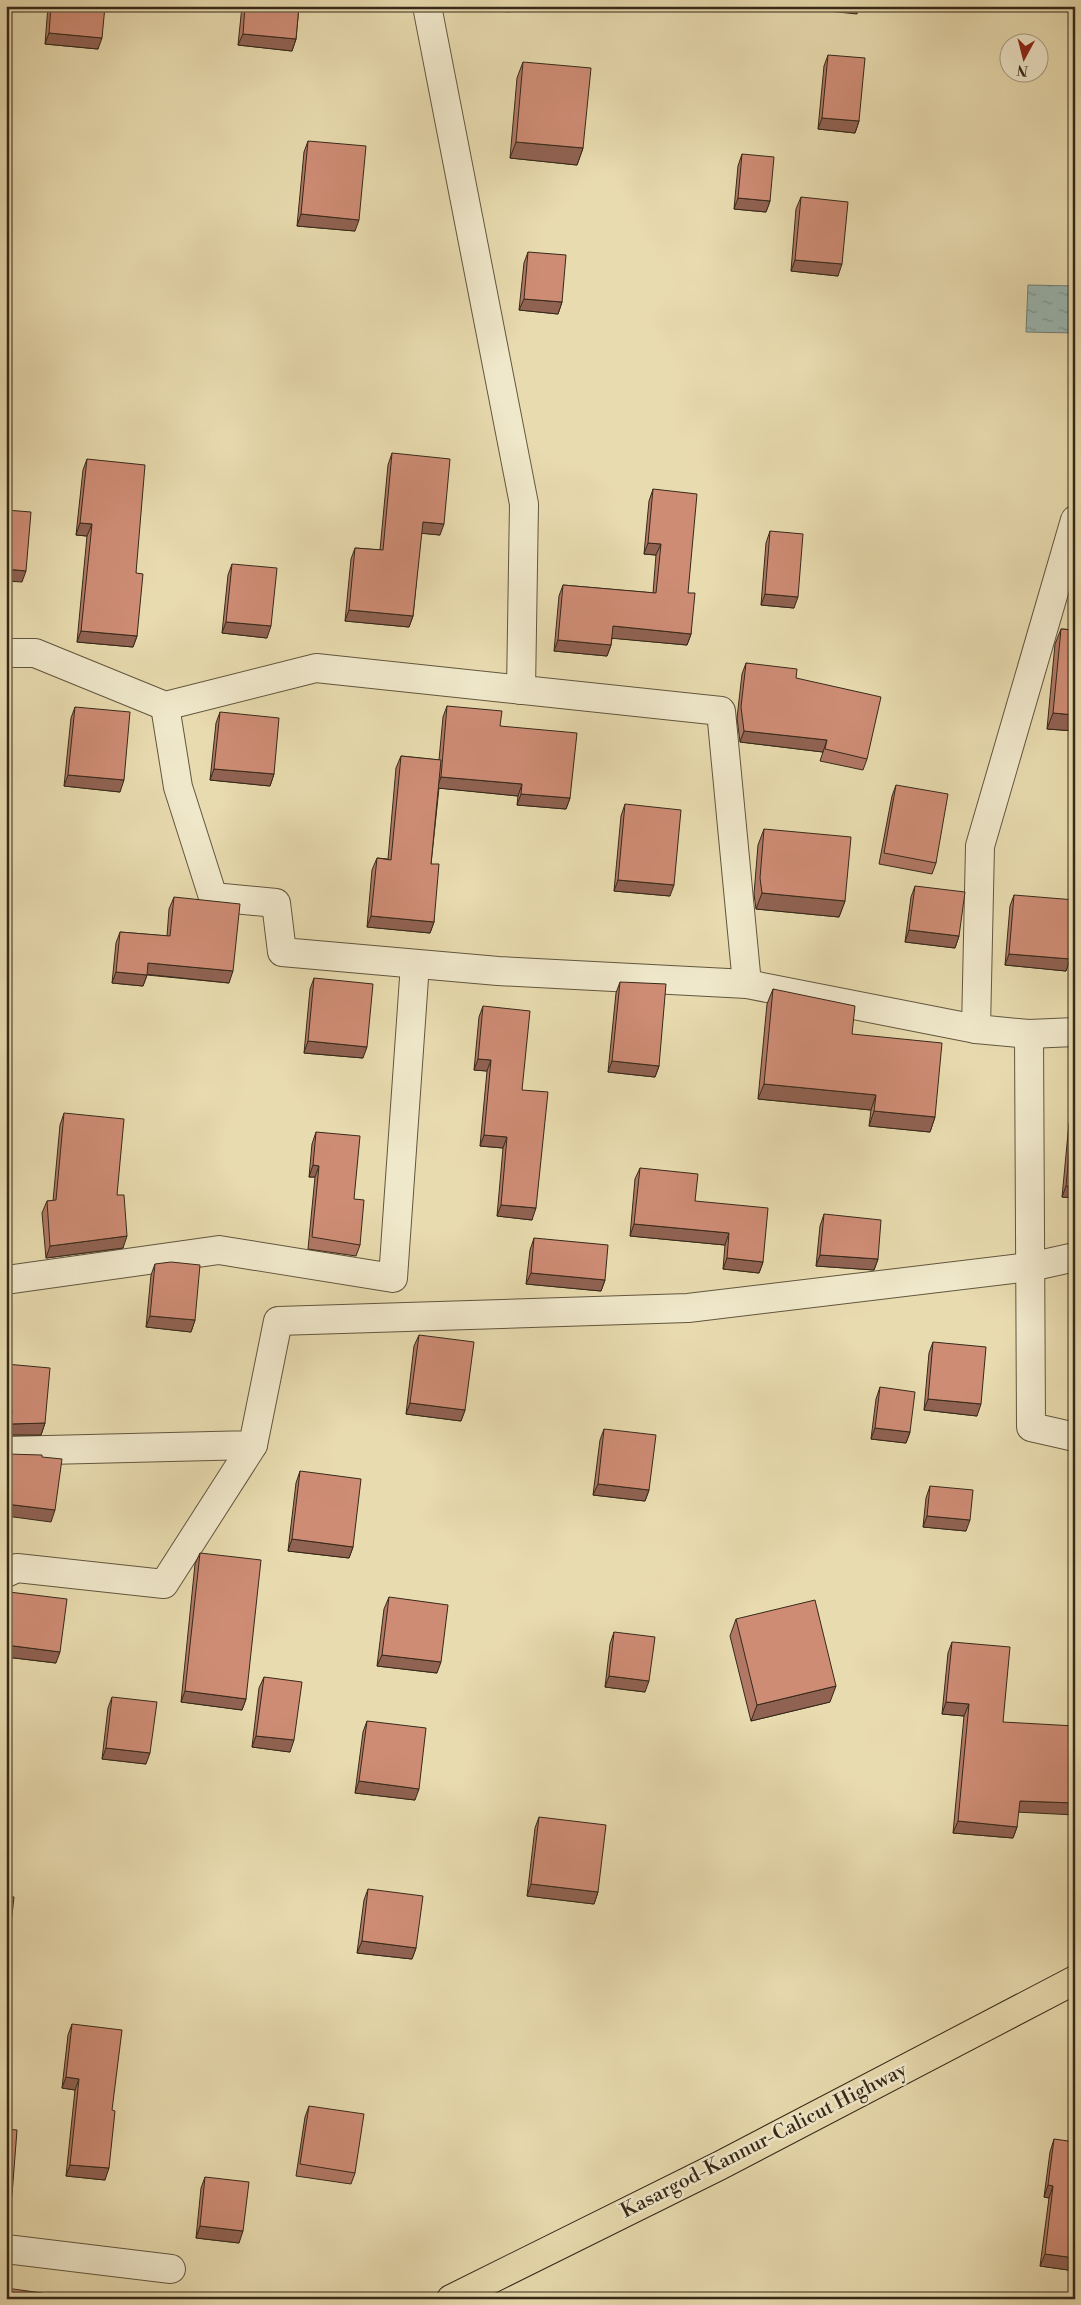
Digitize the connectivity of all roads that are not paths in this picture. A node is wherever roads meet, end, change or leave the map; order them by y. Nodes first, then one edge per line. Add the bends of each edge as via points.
1 (427, 6) edge
2 (1075, 520) edge
3 (6, 653) edge
4 (521, 690) junction
5 (166, 706) junction
6 (415, 964) junction
7 (747, 984) junction
8 (976, 1029) junction
9 (1075, 1032) edge
10 (1029, 1034) junction
11 (1075, 1257) edge
12 (1030, 1267) junction
13 (6, 1280) edge
14 (1075, 1437) edge
15 (253, 1445) junction
16 (6, 1451) edge
17 (6, 1573) edge
18 (1075, 1980) edge
19 (6, 2249) edge
20 (171, 2269) dead end
21 (451, 2299) edge

1 - 4 street via 524,504
2 - 8 street via 980,846
3 - 5 street via 35,653
4 - 5 street via 316,668
4 - 7 street via 721,711
5 - 6 street via 178,787 213,898 276,903 282,952
6 - 7 street
6 - 13 street via 393,1278 219,1250
7 - 8 street
8 - 10 street
9 - 10 street
10 - 12 street
11 - 12 street
12 - 14 street via 1031,1427
12 - 15 street via 688,1308 278,1322
15 - 16 street
15 - 17 street via 164,1584 17,1568
18 - 21 highway, Kasargod-Kannur-Calicut Highway via 719,2166
19 - 20 street

